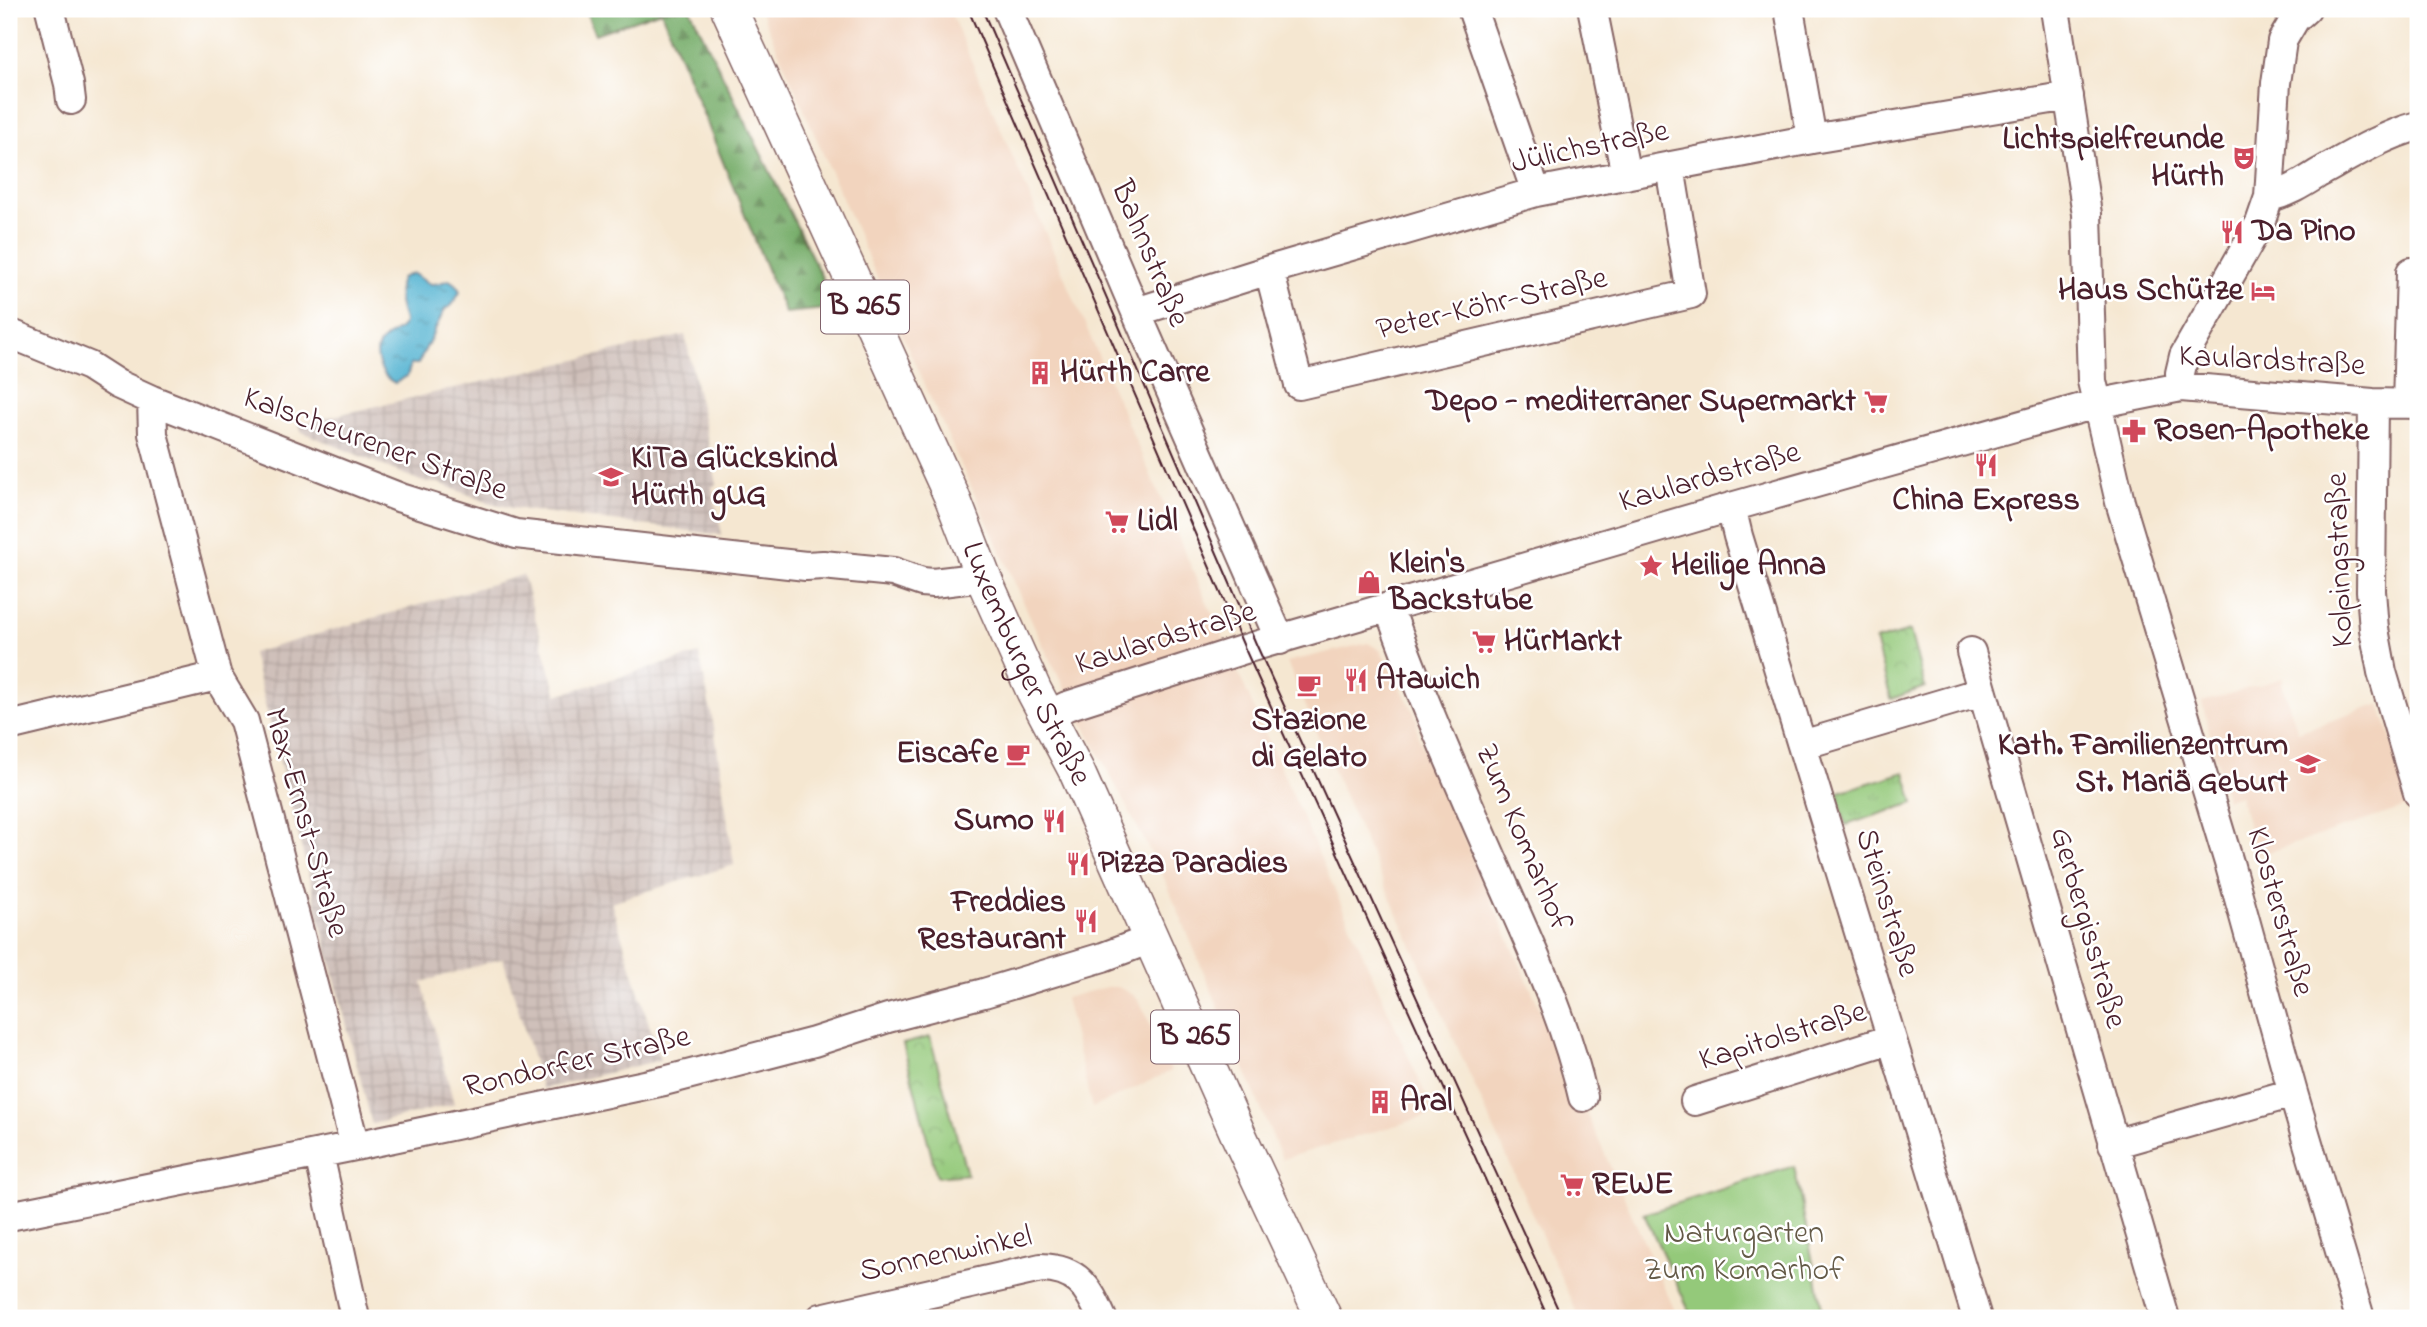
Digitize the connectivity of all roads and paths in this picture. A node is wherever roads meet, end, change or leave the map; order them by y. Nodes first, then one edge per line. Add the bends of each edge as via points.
1 (50, 9) edge
2 (729, 9) edge
3 (1007, 9) edge
4 (1472, 9) edge
5 (1789, 9) edge
6 (2055, 9) edge
7 (2305, 9) edge
8 (1593, 12) dead end
9 (2068, 96) junction
10 (71, 100) dead end
11 (2418, 126) edge
12 (1812, 139) junction
13 (1670, 167) junction
14 (1626, 175) junction
15 (1536, 192) junction
16 (2269, 197) junction
17 (1269, 270) junction
18 (2411, 272) dead end
19 (1136, 312) junction
20 (9, 333) edge
21 (2181, 387) junction
22 (152, 400) junction
23 (2373, 403) junction
24 (2413, 403) edge
25 (2096, 404) junction
26 (1731, 507) junction
27 (983, 577) junction
28 (1389, 608) junction
29 (1280, 640) junction
30 (1971, 652) dead end
31 (217, 676) junction
32 (1981, 692) junction
33 (1046, 716) junction
34 (9, 726) edge
35 (1802, 745) junction
36 (2414, 762) edge
37 (2418, 793) edge
38 (1151, 939) junction
39 (1891, 1040) junction
40 (2293, 1093) junction
41 (1583, 1097) dead end
42 (1695, 1101) dead end
43 (2113, 1144) junction
44 (355, 1146) junction
45 (318, 1154) junction
46 (9, 1216) edge
47 (355, 1318) edge
48 (821, 1318) edge
49 (1102, 1318) edge
50 (1324, 1318) edge
51 (1977, 1318) edge
52 (2165, 1318) edge
53 (2360, 1318) edge

1 - 10 street
2 - 27 main road, Luxemburger Straße / B 265 via 952,497
3 - 19 street, Bahnstraße
4 - 15 street
5 - 12 street
6 - 9 street, Klosterstraße
7 - 16 street via 2282,41
8 - 14 street
9 - 12 street, Jülichstraße
9 - 25 street, Klosterstraße via 2087,214
11 - 16 street
12 - 13 street, Jülichstraße
13 - 14 street, Jülichstraße
13 - 17 street, Peter-Köhr-Straße via 1691,294 1299,385
14 - 15 street, Jülichstraße
15 - 17 street, Jülichstraße
16 - 21 street via 2260,223 2184,356
17 - 19 street, Jülichstraße
18 - 24 street, Kaulardstraße
19 - 29 street, Bahnstraße
20 - 22 street, Kalscheurener Straße via 89,366
21 - 23 street, Kaulardstraße
21 - 25 street, Kaulardstraße
22 - 27 street, Kalscheurener Straße via 401,498 516,534 893,572 922,582
22 - 31 street, Max-Ernst-Straße via 153,434
23 - 24 street, Kaulardstraße
23 - 36 street, Kolpingstraße via 2374,629 2382,672
25 - 26 street, Kaulardstraße
25 - 40 street, Klosterstraße via 2120,502 2231,866
26 - 28 street, Kaulardstraße
26 - 35 street, Steinstraße
27 - 33 main road, Luxemburger Straße / B 265
28 - 29 street, Kaulardstraße
28 - 41 street, Zum Komarhof via 1533,951 1576,1065
29 - 33 street, Kaulardstraße via 1067,705
30 - 32 street, Gerbergisstraße
31 - 34 street
31 - 44 street, Max-Ernst-Straße via 244,721
32 - 35 street
32 - 43 street, Gerbergisstraße
33 - 38 main road, Luxemburger Straße / B 265 via 1076,770
35 - 39 street, Steinstraße
36 - 37 street, Kolpingstraße
38 - 44 street, Rondorfer Straße via 814,1042 664,1081
38 - 50 main road, Luxemburger Straße / B 265
39 - 42 street, Kapitolstraße
39 - 51 street, Steinstraße
40 - 43 street
40 - 53 street, Klosterstraße
43 - 52 street, Gerbergisstraße
44 - 45 street, Rondorfer Straße
45 - 46 street, Rondorfer Straße
45 - 47 street
48 - 49 street, Sonnenwinkel via 1041,1268 1059,1268 1087,1286

